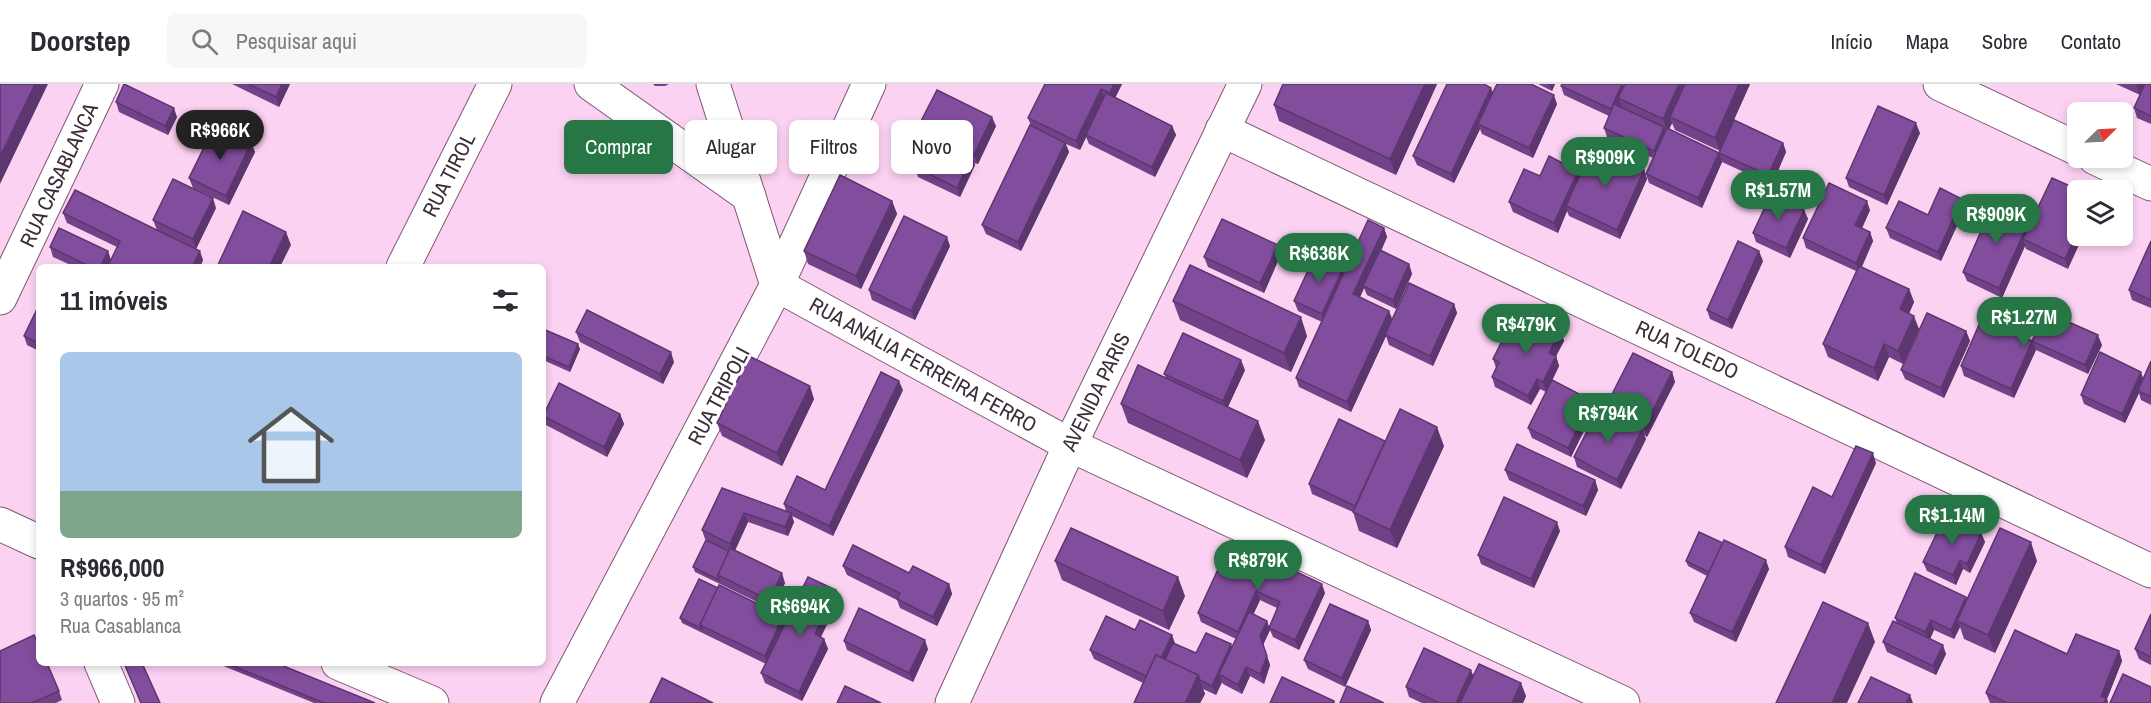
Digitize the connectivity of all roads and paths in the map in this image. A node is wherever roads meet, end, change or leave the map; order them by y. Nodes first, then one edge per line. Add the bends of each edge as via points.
1 (102, 84) edge
2 (495, 84) edge
3 (591, 84) edge
4 (713, 84) edge
5 (869, 84) edge
6 (1245, 84) edge
7 (1940, 84) edge
8 (1222, 130) junction
9 (2067, 144) edge
10 (2117, 168) edge
11 (2151, 184) edge
12 (748, 196) junction
13 (405, 264) edge
14 (777, 285) junction
15 (0, 298) edge
16 (1071, 445) junction
17 (0, 524) edge
18 (36, 541) edge
19 (2151, 571) edge
20 (102, 666) edge
21 (345, 666) edge
22 (118, 703) edge
23 (432, 703) edge
24 (557, 703) edge
25 (952, 703) edge
26 (1623, 703) edge

1 - 15 street, RUA CASABLANCA
2 - 13 street, RUA TIROL
3 - 12 street
4 - 12 street
5 - 14 street, RUA TRIPOLI
6 - 8 street, AVENIDA PARIS
7 - 9 street
8 - 16 street, AVENIDA PARIS
8 - 19 street, RUA TOLEDO
10 - 11 street
12 - 14 street
14 - 16 street, RUA ANÁLIA FERREIRA FERRO
14 - 24 street, RUA TRIPOLI
16 - 25 street, AVENIDA PARIS
16 - 26 street, RUA ANÁLIA FERREIRA FERRO
17 - 18 street
20 - 22 street
21 - 23 street

